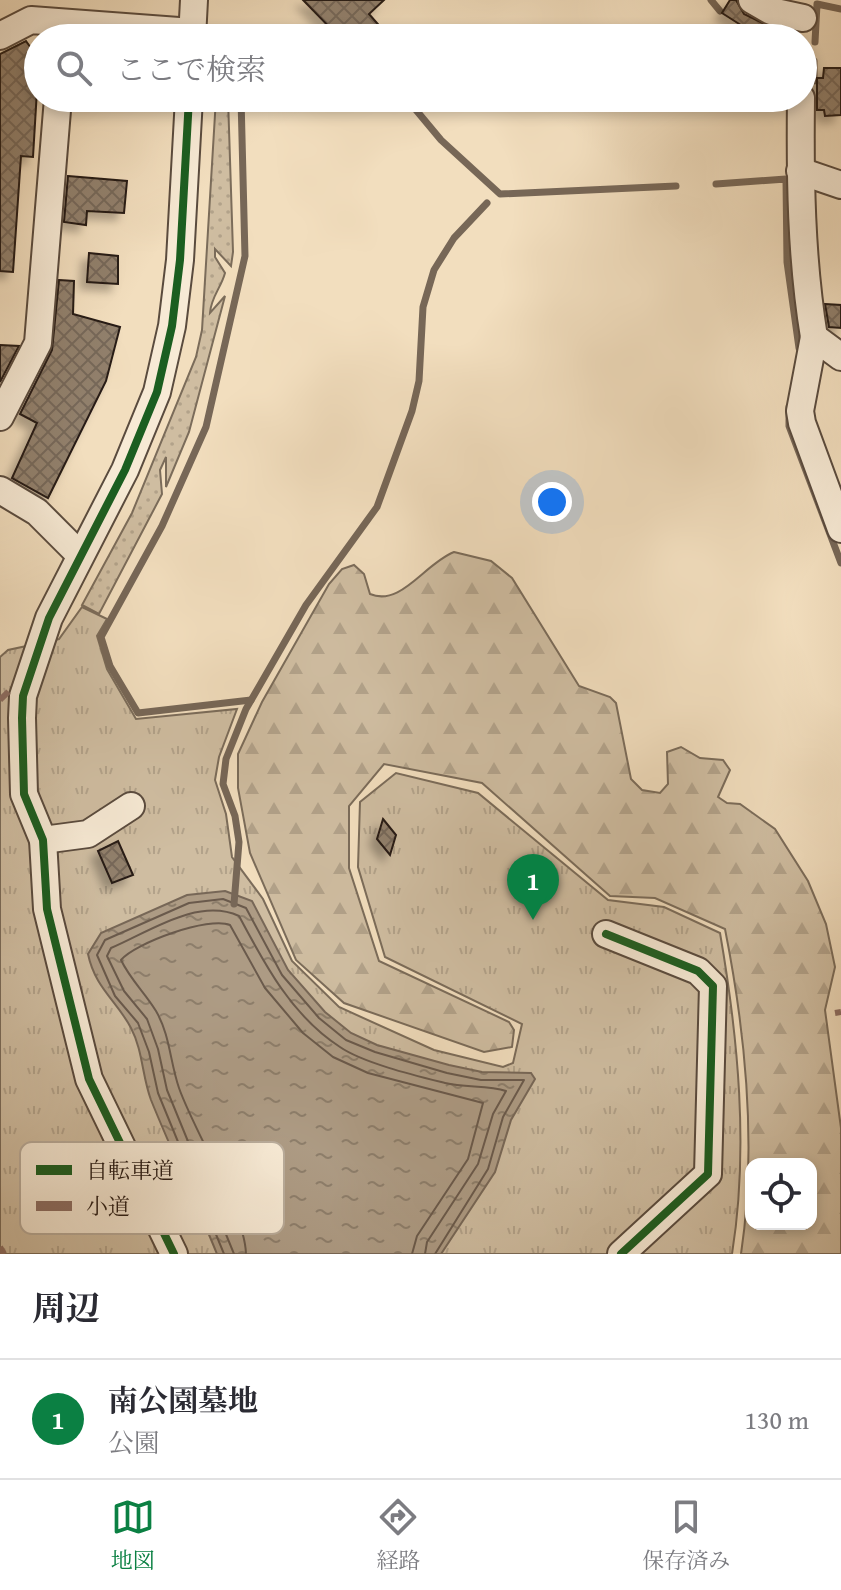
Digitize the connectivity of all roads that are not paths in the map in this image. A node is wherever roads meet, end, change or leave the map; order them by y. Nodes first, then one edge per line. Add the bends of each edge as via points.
1 (194, 0) edge
2 (752, 0) edge
3 (803, 19) edge
4 (44, 24) edge
5 (193, 24) edge
6 (0, 36) edge
7 (57, 112) edge
8 (188, 112) edge
9 (801, 112) edge
10 (800, 171) junction
11 (841, 185) edge
12 (814, 337) junction
13 (841, 357) edge
14 (0, 417) edge
15 (0, 490) edge
16 (841, 529) edge
17 (80, 555) junction
18 (131, 806) dead end
19 (43, 840) junction
20 (606, 934) dead end
21 (120, 1142) edge
22 (164, 1234) edge
23 (174, 1254) edge
24 (621, 1254) edge

1 - 5 street
2 - 3 street
4 - 6 street via 31,20
7 - 14 street via 38,343
8 - 17 street via 178,273 157,392 125,470
9 - 10 street
10 - 11 street
10 - 12 street via 805,283
12 - 13 street
12 - 16 street via 800,411
15 - 17 street via 37,512
17 - 19 street via 49,618 23,696 24,794
18 - 19 street via 88,834
19 - 21 street via 47,909 89,1079
20 - 24 street via 698,971 713,986 708,1174
22 - 23 street

